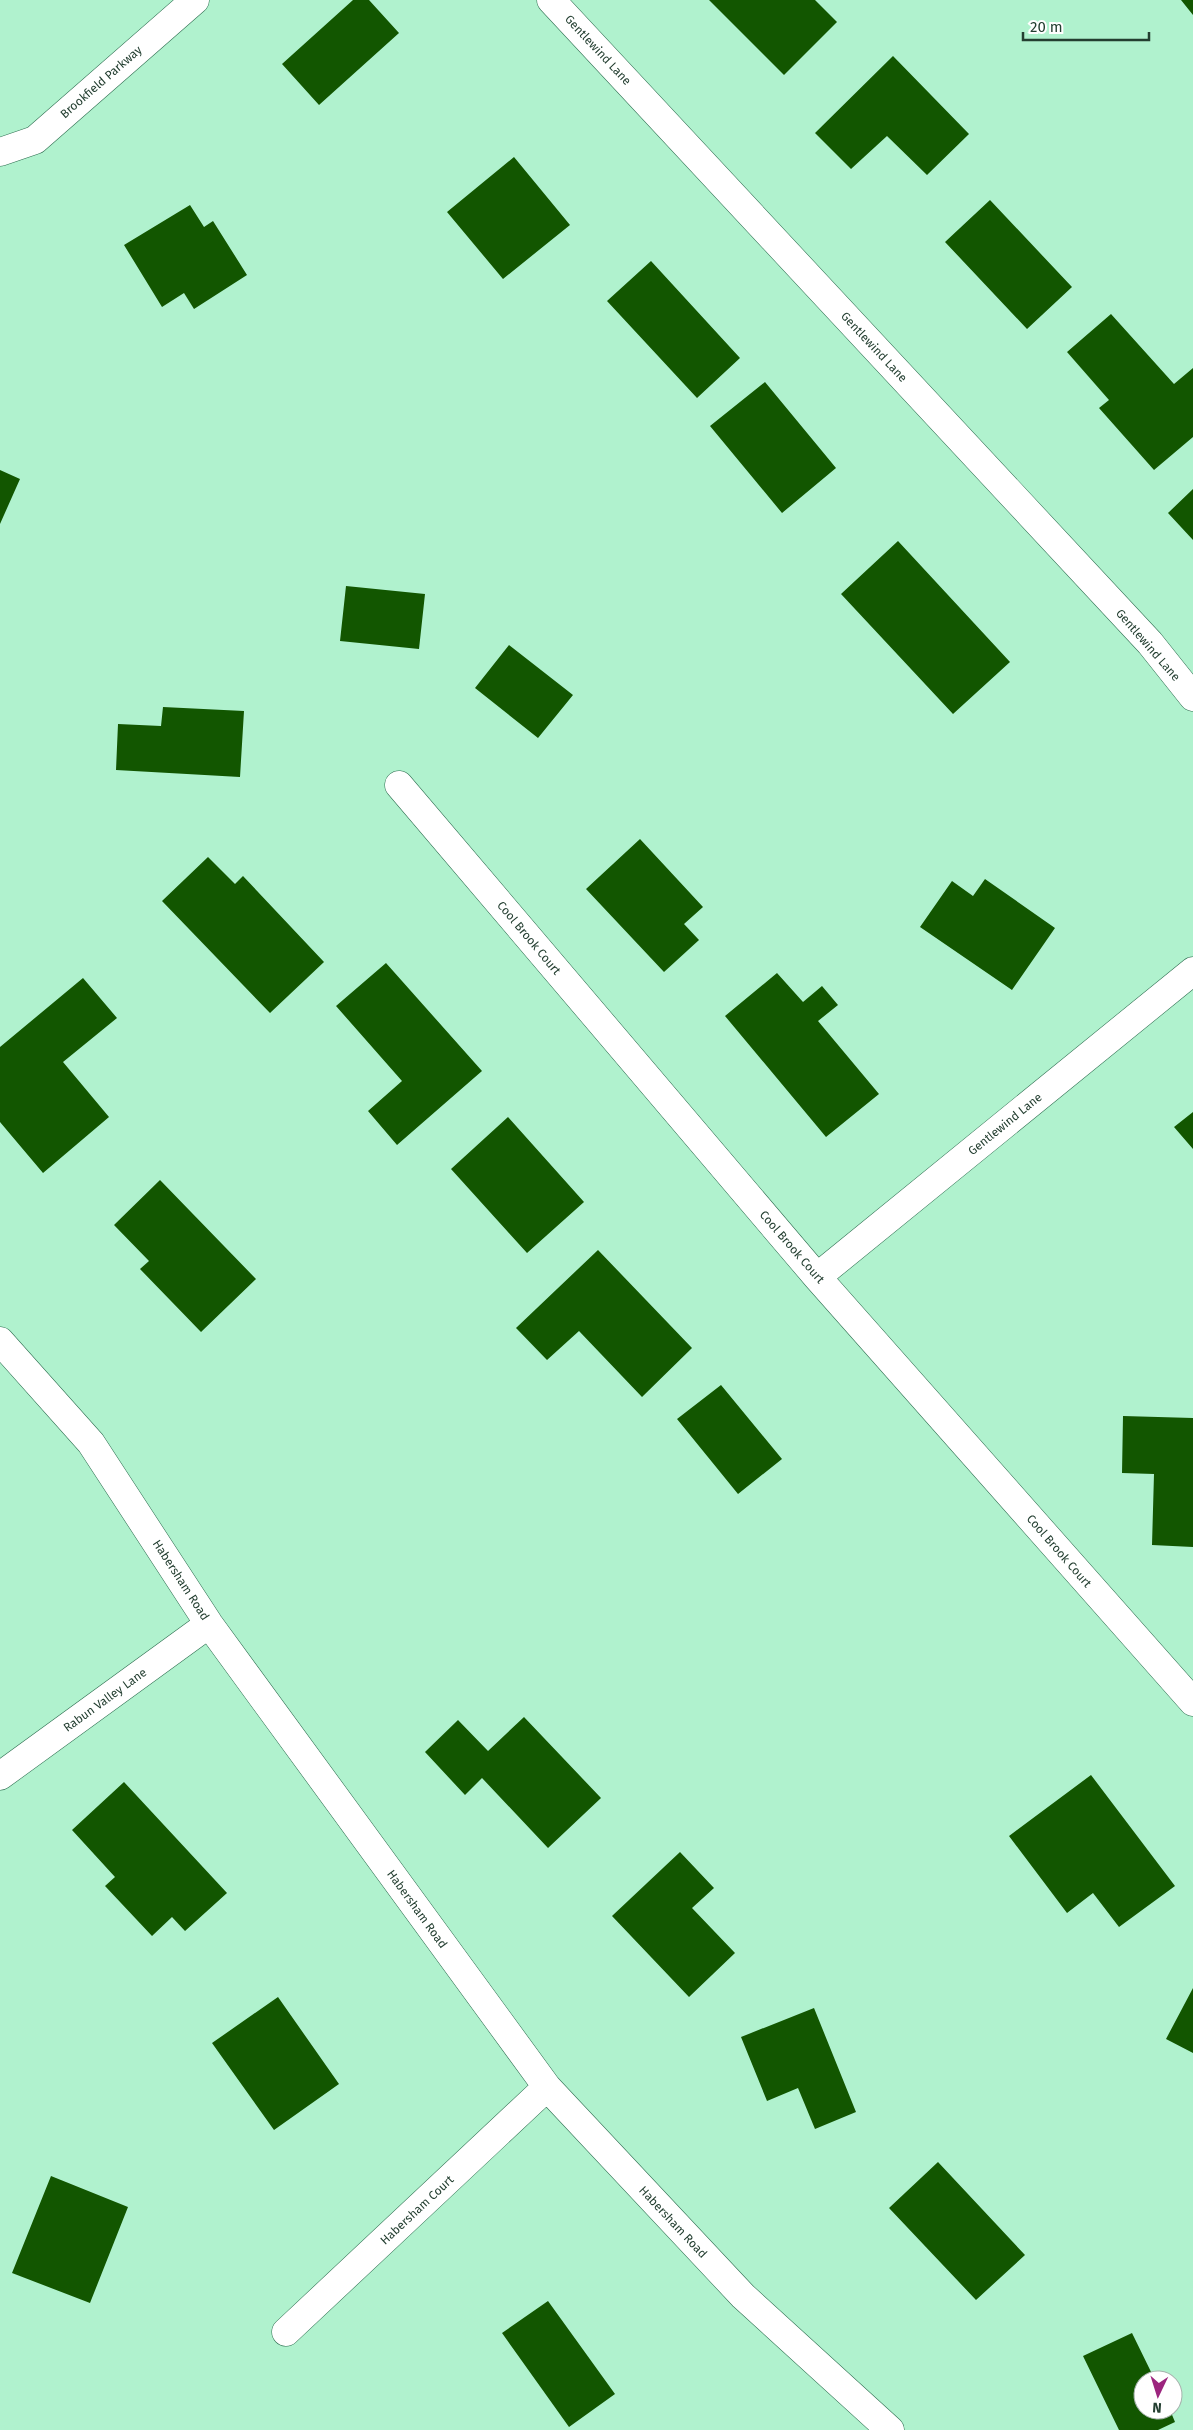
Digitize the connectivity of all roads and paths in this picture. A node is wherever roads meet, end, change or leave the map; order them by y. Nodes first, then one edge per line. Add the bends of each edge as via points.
1 (195, 0) edge
2 (551, 0) edge
3 (0, 152) edge
4 (1193, 697) edge
5 (398, 784) dead end
6 (1193, 970) edge
7 (817, 1277) junction
8 (0, 1341) edge
9 (209, 1624) junction
10 (1193, 1702) edge
11 (0, 1776) edge
12 (547, 2087) junction
13 (286, 2332) dead end
14 (890, 2430) edge

1 - 3 street, Brookfield Parkway via 36,140
2 - 4 street, Gentlewind Lane via 1150,643
5 - 7 street, Cool Brook Court
6 - 7 street, Gentlewind Lane
7 - 10 street, Cool Brook Court
8 - 9 street, Habersham Road via 91,1443
9 - 11 street, Rabun Valley Lane
9 - 12 street, Habersham Road
12 - 13 street, Habersham Court
12 - 14 street, Habersham Road via 743,2296

